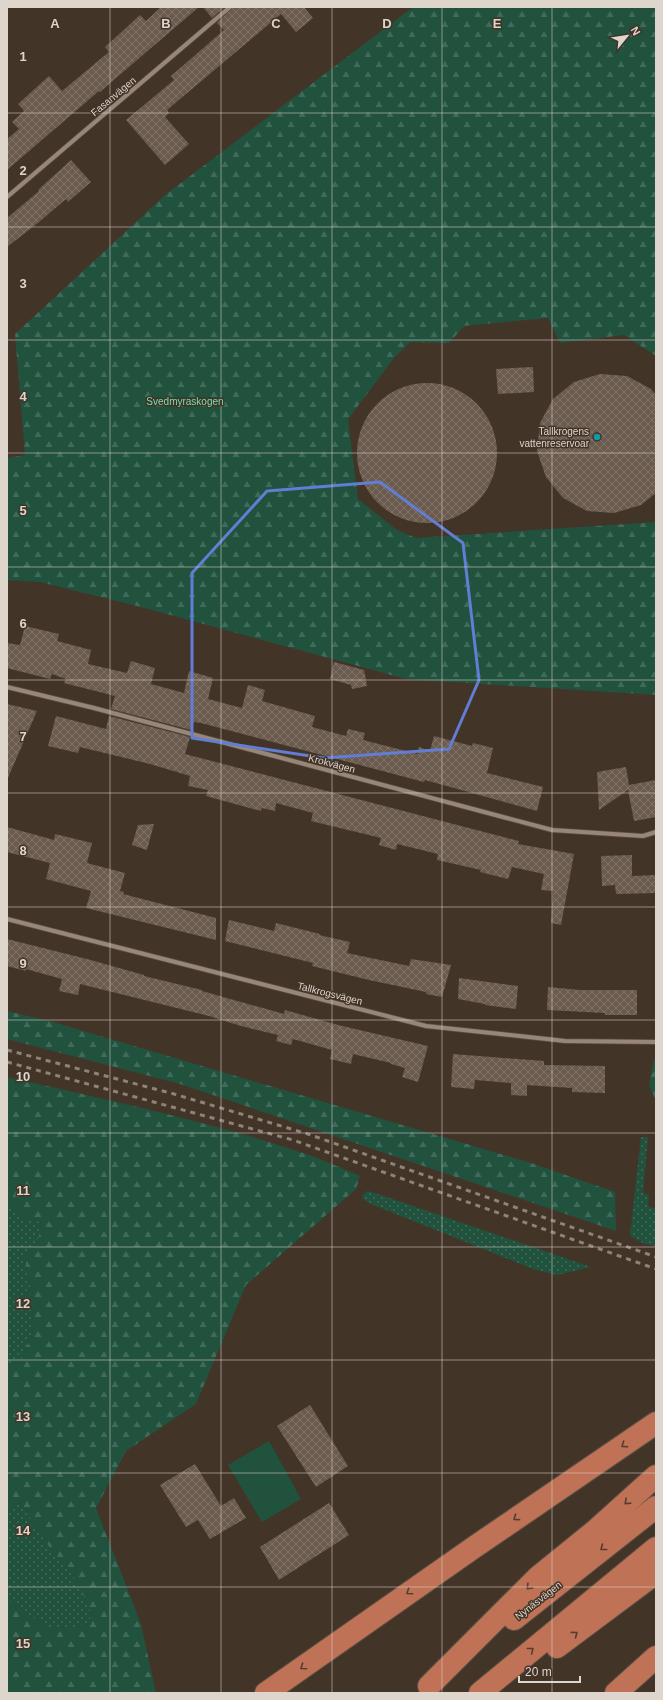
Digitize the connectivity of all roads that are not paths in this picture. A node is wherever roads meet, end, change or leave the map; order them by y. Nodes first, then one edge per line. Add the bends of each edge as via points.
1 (230, 7) edge
2 (7, 197) edge
3 (7, 687) edge
4 (656, 832) edge
5 (7, 919) edge
6 (656, 1042) edge
7 (656, 1423) edge
8 (656, 1476) edge
9 (656, 1507) edge
10 (656, 1548) edge
11 (656, 1574) edge
12 (656, 1657) edge
13 (425, 1689) edge
14 (266, 1693) edge
15 (480, 1693) edge
16 (500, 1693) edge
17 (616, 1693) edge

1 - 2 street, Fasanvägen
3 - 4 street, Krokvägen via 552,830 643,836
5 - 6 street, Tallkrogsvägen via 426,1026 565,1041
7 -> 14 highway
8 -> 13 highway via 596,1530 538,1577
9 -> 13 highway, Nynäsvägen
15 -> 10 highway
16 -> 11 highway
12 - 17 highway

